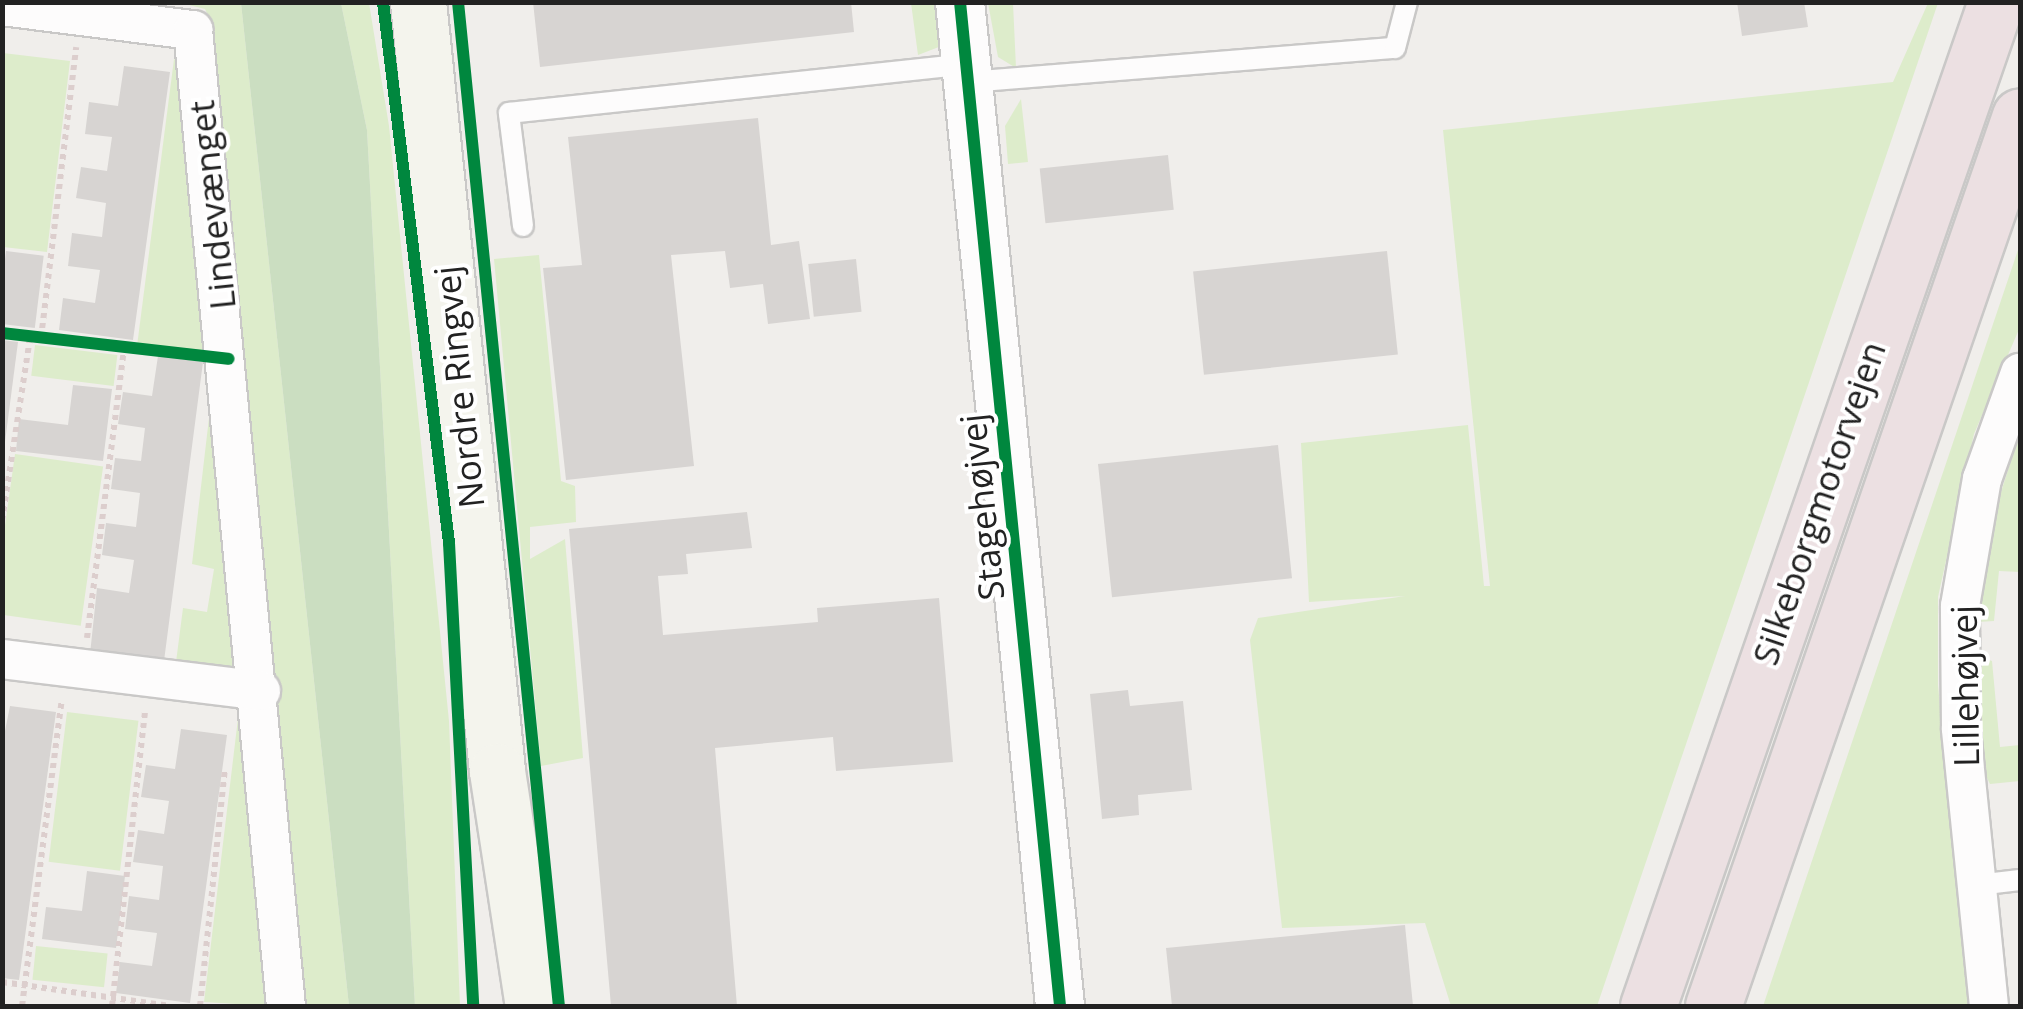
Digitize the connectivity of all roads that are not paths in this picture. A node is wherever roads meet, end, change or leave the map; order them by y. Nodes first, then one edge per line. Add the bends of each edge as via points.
1 (418, 2) edge
2 (960, 2) edge
3 (1407, 2) edge
4 (1996, 2) edge
5 (2, 6) edge
6 (968, 73) junction
7 (2020, 116) edge
8 (523, 226) dead end
9 (2020, 372) edge
10 (2, 659) edge
11 (260, 691) junction
12 (497, 771) junction
13 (2020, 880) edge
14 (1977, 885) junction
15 (286, 1006) edge
16 (500, 1006) edge
17 (533, 1006) edge
18 (1060, 1006) edge
19 (1648, 1006) edge
20 (1713, 1006) edge
21 (1990, 1006) edge

1 - 12 main road, Nordre Ringvej
2 - 6 street, Stagehøjvej
3 - 6 lane via 1395,48
4 - 19 highway, Silkeborgmotorvejen
5 - 11 street, Lindevænget via 193,30
6 - 8 lane via 509,113
6 - 18 street, Stagehøjvej
7 - 20 highway, Silkeborgmotorvejen
9 - 14 street, Lillehøjvej via 1982,479 1960,606 1961,728
10 - 11 street
11 - 15 street, Lindevænget
12 - 16 main road, Nordre Ringvej
12 - 17 main road, Nordre Ringvej
13 - 14 lane
14 - 21 street, Lillehøjvej

